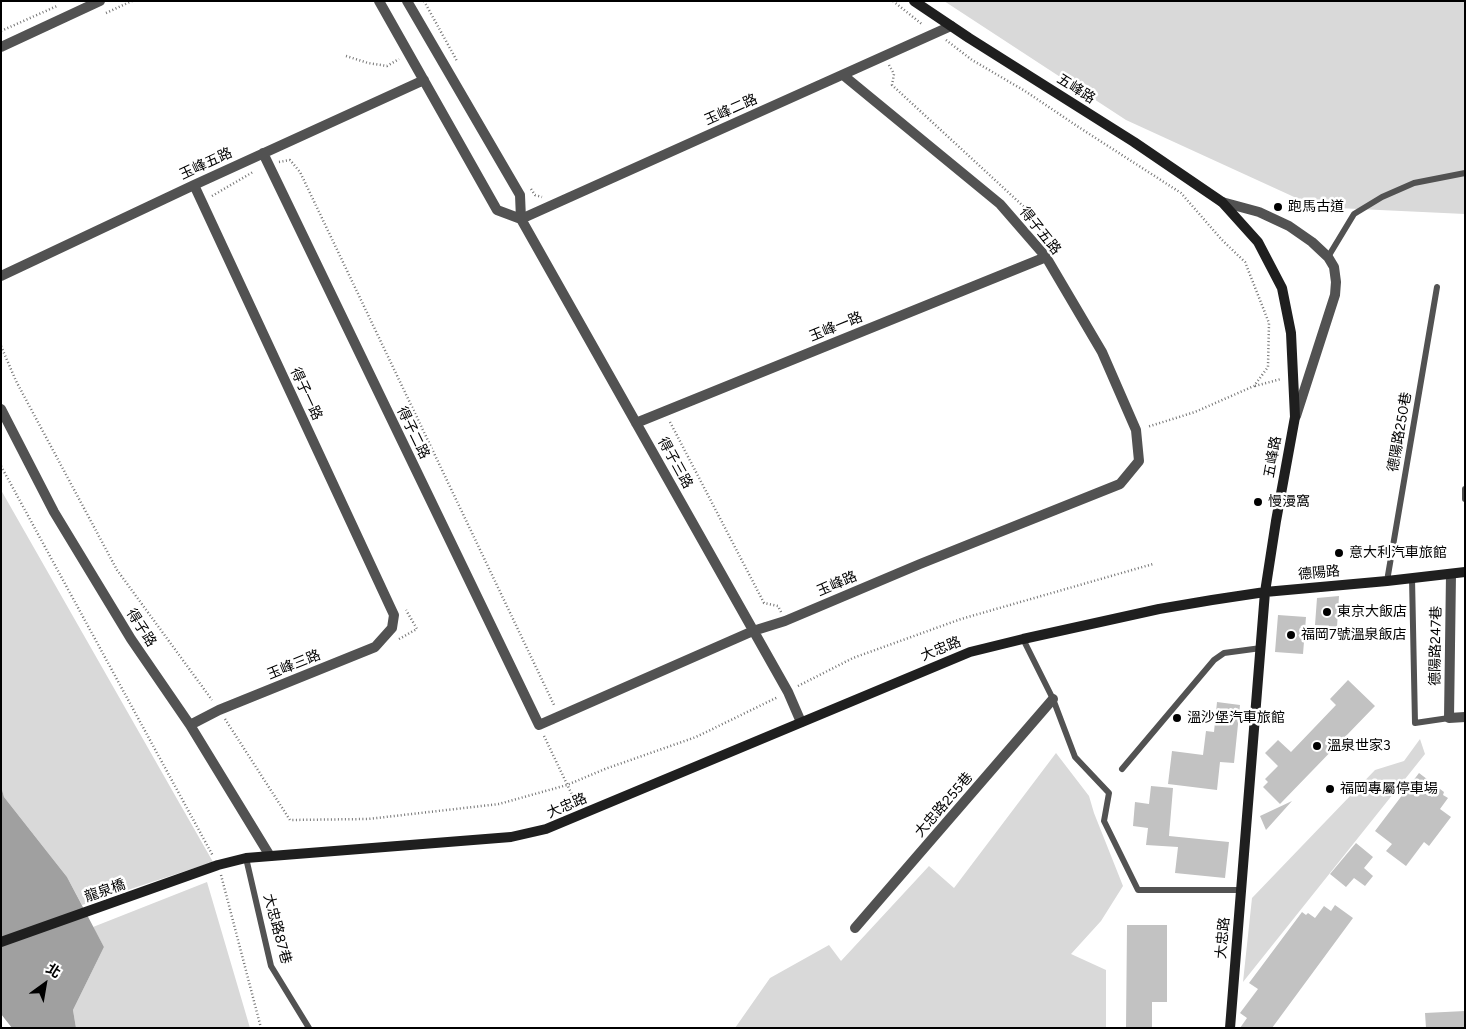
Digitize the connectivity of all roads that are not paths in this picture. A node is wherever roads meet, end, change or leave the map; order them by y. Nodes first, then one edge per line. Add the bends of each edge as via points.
1 (100, 1) edge
2 (379, 1) edge
3 (407, 1) edge
4 (914, 1) edge
5 (951, 26) junction
6 (1, 47) edge
7 (843, 75) junction
8 (424, 80) junction
9 (262, 154) junction
10 (1465, 174) edge
11 (194, 185) junction
12 (1222, 202) junction
13 (522, 219) junction
14 (1046, 257) junction
15 (1328, 257) junction
16 (1, 276) edge
17 (1437, 288) dead end
18 (1, 409) edge
19 (1295, 417) junction
20 (636, 423) junction
21 (1139, 461) joint
22 (1465, 489) edge
23 (1465, 498) edge
24 (1465, 572) edge
25 (1450, 574) junction
26 (1412, 578) junction
27 (1387, 581) junction
28 (1265, 592) junction
29 (394, 616) joint
30 (753, 631) junction
31 (1023, 639) junction
32 (1260, 648) junction
33 (1053, 699) junction
34 (1465, 717) edge
35 (1449, 718) junction
36 (801, 722) junction
37 (190, 725) junction
38 (539, 726) joint
39 (1122, 769) dead end
40 (270, 856) junction
41 (246, 858) junction
42 (218, 865) joint
43 (1241, 890) junction
44 (855, 928) dead end
45 (1, 942) edge
46 (309, 1028) edge
47 (1230, 1028) edge

1 - 6 street
2 - 8 street
3 - 13 street via 520,195
4 - 5 street, 五峰路
5 - 7 street, 玉峰二路
5 - 12 street, 五峰路
7 - 13 street, 玉峰二路
7 - 14 street, 得子五路 via 1000,204
8 - 9 street, 玉峰五路
8 - 13 street via 497,210
9 - 11 street, 玉峰五路
9 - 38 street, 得子二路
10 - 15 lane via 1414,183 1382,197 1354,214
11 - 16 street, 玉峰五路
11 - 29 street, 得子一路
12 - 15 street, 五峰路 via 1259,212 1289,226
12 - 19 street, 五峰路 via 1258,242 1282,288 1291,333
13 - 20 street, 得子三路
14 - 20 street, 玉峰一路
14 - 21 street, 得子五路 via 1102,352 1136,430
15 - 19 street, 五峰路 via 1334,267 1335,295
17 - 27 lane, 德陽路250巷
18 - 37 street, 得子路 via 54,512 131,639
19 - 28 street, 五峰路
20 - 30 street, 得子三路
21 - 30 street, 玉峰路 via 1120,484 785,621
22 - 23 lane
24 - 25 street, 德陽路
25 - 26 street, 德陽路
25 - 35 street, 德陽路247巷
26 - 27 street, 德陽路
26 - 35 lane via 1415,723
27 - 28 street, 德陽路
28 - 31 street, 大忠路 via 1159,609
28 - 32 street, 大忠路
29 - 37 street, 玉峰三路 via 392,628 375,647
30 - 36 street, 得子三路
30 - 38 street, 玉峰路
31 - 33 lane
31 - 36 street, 大忠路 via 970,652
32 - 39 lane via 1224,653 1214,660
32 - 43 street, 大忠路
33 - 43 lane via 1075,757 1108,793 1104,821 1138,890
33 - 44 street, 大忠路255巷
34 - 35 street
36 - 40 street, 大忠路 via 546,829 511,837
37 - 40 street, 得子路
40 - 41 street, 大忠路
41 - 42 street, 大忠路
41 - 46 lane, 大忠路87巷 via 271,966
42 - 45 street, 龍泉橋
43 - 47 street, 大忠路

